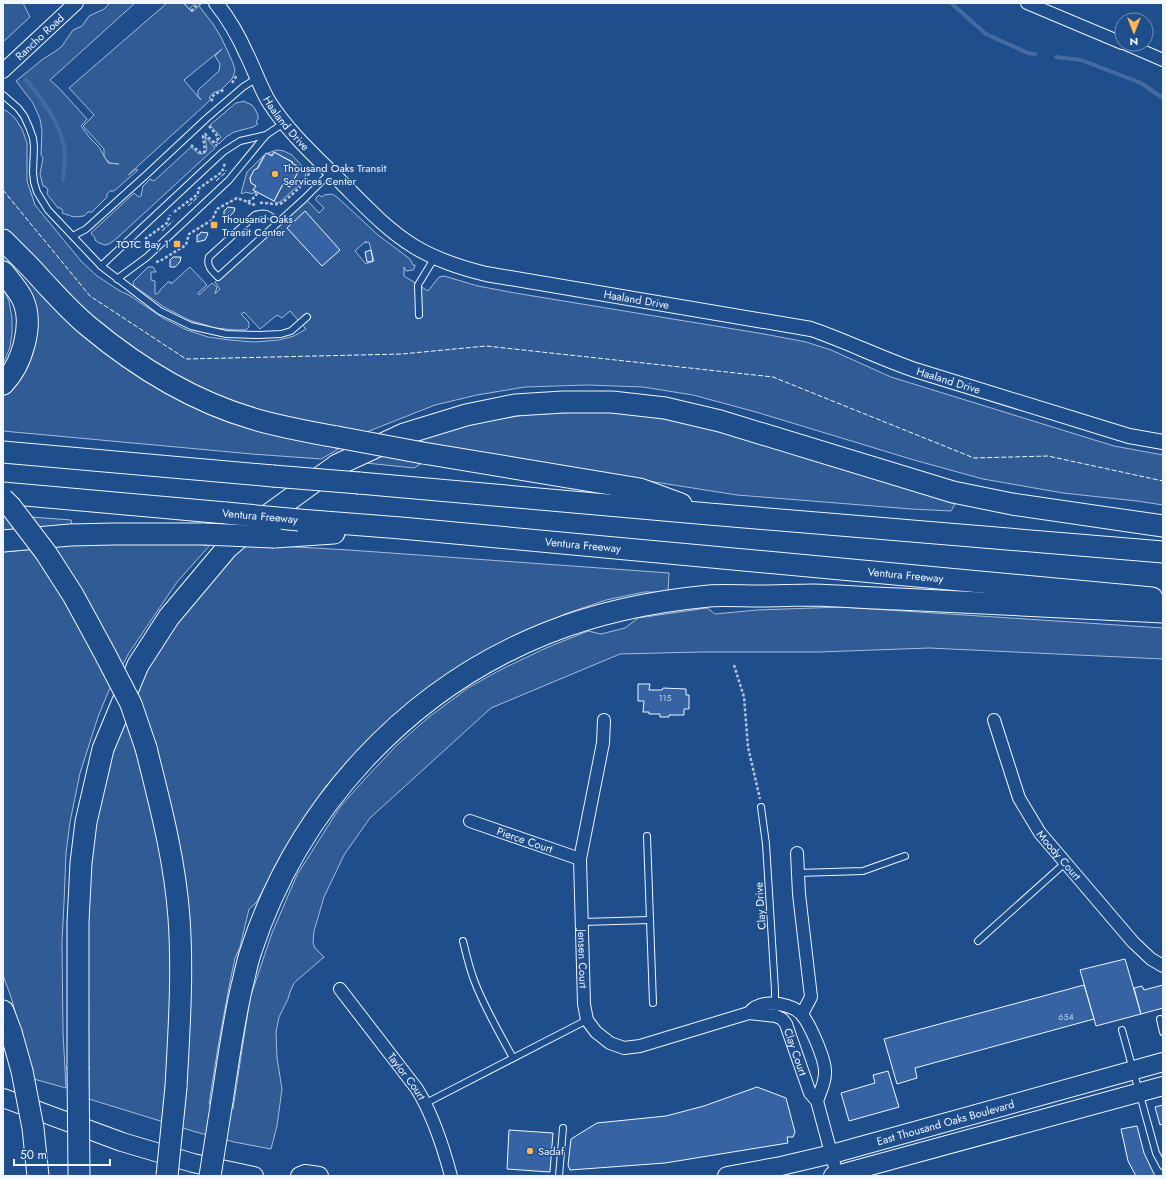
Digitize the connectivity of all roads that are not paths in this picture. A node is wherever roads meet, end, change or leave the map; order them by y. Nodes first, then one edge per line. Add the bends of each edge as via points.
1 (76, 3) edge
2 (216, 3) edge
3 (1027, 3) edge
4 (1114, 39) edge
5 (1144, 52) edge
6 (1163, 60) edge
7 (3, 70) edge
8 (257, 78) junction
9 (3, 95) edge
10 (284, 123) junction
11 (266, 135) junction
12 (331, 172) junction
13 (278, 222) junction
14 (73, 236) junction
15 (3, 240) edge
16 (435, 257) junction
17 (101, 266) junction
18 (3, 272) edge
19 (118, 279) junction
20 (419, 315) dead end
21 (307, 317) dead end
22 (3, 384) edge
23 (1163, 442) edge
24 (3, 452) edge
25 (3, 493) edge
26 (3, 499) edge
27 (709, 514) junction
28 (1163, 526) edge
29 (401, 528) junction
30 (3, 541) edge
31 (1163, 552) edge
32 (1163, 599) edge
33 (1163, 612) edge
34 (604, 720) dead end
35 (994, 720) dead end
36 (761, 807) road end
37 (470, 821) dead end
38 (647, 836) dead end
39 (797, 853) dead end
40 (905, 856) dead end
41 (580, 859) junction
42 (1065, 863) junction
43 (798, 873) junction
44 (650, 920) junction
45 (582, 922) junction
46 (463, 941) dead end
47 (978, 941) dead end
48 (1163, 966) edge
49 (340, 990) dead end
50 (654, 1003) dead end
51 (775, 1004) junction
52 (3, 1011) edge
53 (749, 1013) junction
54 (802, 1014) junction
55 (1160, 1019) dead end
56 (587, 1020) junction
57 (1122, 1030) dead end
58 (1163, 1032) edge
59 (513, 1058) junction
60 (1163, 1062) edge
61 (1133, 1071) junction
62 (1163, 1086) edge
63 (1139, 1093) junction
64 (3, 1098) edge
65 (817, 1101) junction
66 (426, 1103) junction
67 (563, 1128) dead end
68 (832, 1154) junction
69 (1163, 1166) edge
70 (38, 1176) edge
71 (79, 1176) edge
72 (167, 1176) edge
73 (210, 1176) edge
74 (254, 1176) edge
75 (300, 1176) edge
76 (319, 1176) edge
77 (451, 1176) edge
78 (559, 1176) edge
79 (727, 1176) edge
80 (835, 1176) edge

1 - 7 street, Rancho Road
2 - 8 street, Haaland Drive via 236,33
3 - 4 street
5 - 6 street
8 - 10 street, Haaland Drive
8 - 14 lane via 207,118 86,229
9 - 14 lane via 24,116 33,138 36,192 48,210
10 - 11 lane
10 - 12 street, Haaland Drive
11 - 17 lane via 240,141 222,152
11 - 19 lane via 229,180 147,257
12 - 13 lane
12 - 16 street, Haaland Drive via 398,235
13 - 13 lane via 218,278 208,266 209,257 255,215 266,213
14 - 17 lane
15 - 27 highway, bridge via 87,326 122,354 164,381 225,410 285,428 640,489
16 - 20 lane via 418,284
16 - 23 street, Haaland Drive via 486,274 811,329 915,370 1129,436
17 - 19 lane
18 - 22 highway via 23,300 27,320 21,358
19 - 21 lane via 160,311 192,326 226,334 281,334 290,331
24 - 27 highway, bridge
25 - 29 highway, Ventura Freeway, bridge
26 - 72 highway, bridge via 46,553 73,595 131,704 146,748 163,818 174,870 181,968 176,1087
27 - 31 highway
28 - 71 highway, bridge via 1012,504 953,492 720,421 665,408 612,402 515,405 466,415 404,434 337,465 227,548 169,617 138,665 103,749 86,822 81,863 78,922
29 - 30 highway, bridge via 274,537 113,534
29 - 32 highway, Ventura Freeway
33 - 73 highway, bridge via 814,595 710,596 651,604 599,616 548,633 501,654 459,679 407,717 363,759 310,826 294,853 269,903 251,952 235,1017
34 - 41 street, Jensen Court via 603,743
35 - 42 street, Moody Court via 1019,798 1040,833
36 - 51 lane, Clay Drive via 766,844
37 - 41 street, Pierce Court
38 - 44 lane
39 - 43 street, Clay Court
40 - 43 lane via 863,871
41 - 45 street, Jensen Court
42 - 47 lane
42 - 48 street, Moody Court via 1133,942
43 - 54 street, Clay Court via 811,997
44 - 45 lane
44 - 50 lane
45 - 56 street, Jensen Court via 584,1004
46 - 59 lane via 474,979
49 - 66 street, Taylor Court
51 - 53 street, Clay Court via 755,1007
51 - 54 street, Clay Court via 788,1006
52 - 70 highway, bridge via 22,1072 33,1128
53 - 56 street via 640,1046 624,1048 610,1044
53 - 65 street, Clay Court via 776,1016 786,1024 810,1093
54 - 65 street, Clay Court via 810,1028 826,1072
55 - 58 lane
56 - 59 lane
57 - 61 lane
59 - 66 lane
60 - 61 main road, East Thousand Oaks Boulevard
61 - 63 lane
61 - 68 main road, East Thousand Oaks Boulevard
62 - 63 main road, East Thousand Oaks Boulevard
63 - 69 lane via 1156,1153
63 - 80 main road, East Thousand Oaks Boulevard
64 - 74 main road via 122,1142 193,1163
65 - 68 street, Clay Court
66 - 77 street, Taylor Court
67 - 78 lane
68 - 79 main road, East Thousand Oaks Boulevard
68 - 80 street, Clay Court
75 - 76 main road

